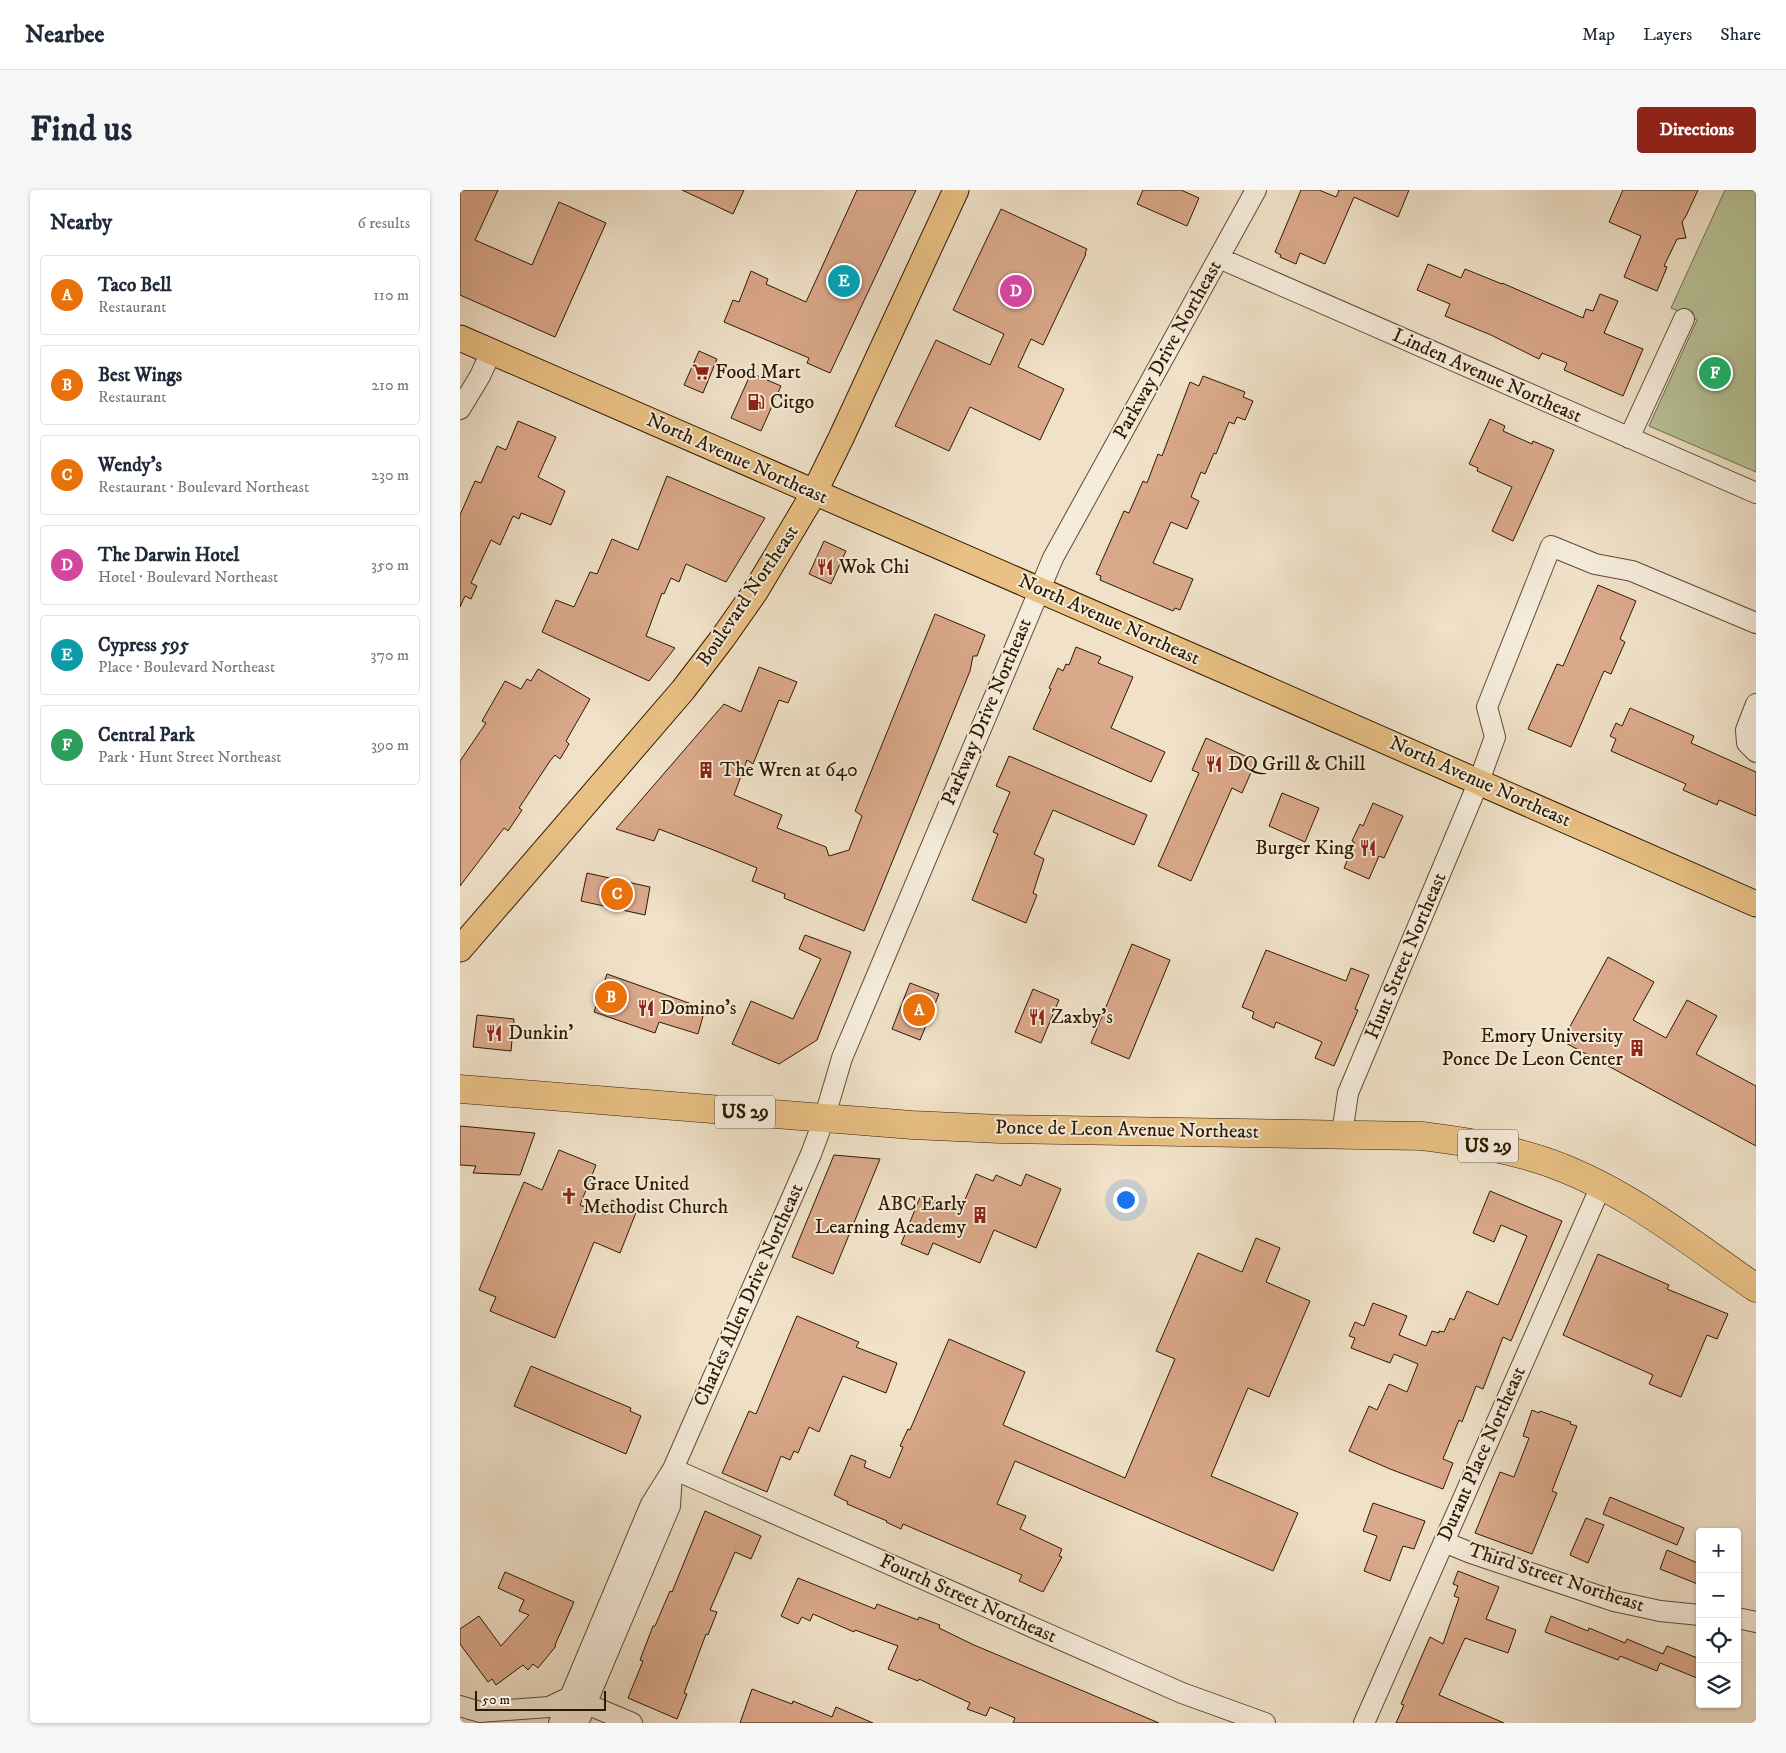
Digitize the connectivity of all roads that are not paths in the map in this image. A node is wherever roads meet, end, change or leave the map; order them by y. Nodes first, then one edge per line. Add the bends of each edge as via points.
1 (956, 190) edge
2 (1256, 190) edge
3 (1219, 258) junction
4 (1684, 319) dead end
5 (460, 338) edge
6 (491, 352) junction
7 (460, 409) edge
8 (1629, 438) junction
9 (814, 493) junction
10 (1756, 493) edge
11 (1039, 589) junction
12 (1756, 624) edge
13 (1756, 704) edge
14 (1756, 752) edge
15 (1479, 782) junction
16 (1756, 904) edge
17 (460, 949) edge
18 (460, 1089) edge
19 (824, 1119) junction
20 (1342, 1134) junction
21 (1601, 1186) junction
22 (1756, 1288) edge
23 (673, 1469) junction
24 (1444, 1542) junction
25 (1696, 1615) edge
26 (1741, 1619) edge
27 (1756, 1622) edge
28 (578, 1700) junction
29 (460, 1706) edge
30 (483, 1718) edge
31 (559, 1723) edge
32 (578, 1723) edge
33 (632, 1723) edge
34 (1265, 1723) edge
35 (1364, 1723) edge

1 - 9 main road, Boulevard Northeast
2 - 3 street, Parkway Drive Northeast
3 - 8 street, Linden Avenue Northeast
3 - 11 street, Parkway Drive Northeast via 1053,558
4 - 8 street
5 - 6 main road, North Avenue Northeast
6 - 7 street
6 - 9 main road, North Avenue Northeast
8 - 10 street, Linden Avenue Northeast
9 - 11 main road, North Avenue Northeast
9 - 17 main road, Boulevard Northeast via 755,592 687,685
11 - 15 main road, North Avenue Northeast
11 - 19 street, Parkway Drive Northeast via 842,1058
12 - 15 street, Hunt Street Northeast via 1632,571 1594,564 1551,546 1487,706 1495,737
13 - 14 street via 1746,730 1747,743
15 - 16 main road, North Avenue Northeast
15 - 20 street, Hunt Street Northeast via 1348,1093
18 - 19 highway, Ponce de Leon Avenue Northeast / US 29
19 - 20 highway, Ponce de Leon Avenue Northeast / US 29 via 1000,1129
19 - 23 street, Charles Allen Drive Northeast
20 - 21 highway, Ponce de Leon Avenue Northeast / US 29 via 1422,1136 1480,1144 1542,1161
21 - 22 highway, Ponce de Leon Avenue Northeast / US 29 via 1652,1215
21 - 24 street, Durant Place Northeast
23 - 28 street, Charles Allen Drive Northeast via 651,1504
23 - 34 street, Fourth Street Northeast via 1182,1693
24 - 25 street, Third Street Northeast via 1614,1601
24 - 35 street, Durant Place Northeast
26 - 27 street
28 - 30 street
28 - 31 street, Charles Allen Drive Northeast
28 - 32 street, Charles Allen Drive Northeast
28 - 33 street
29 - 30 street

